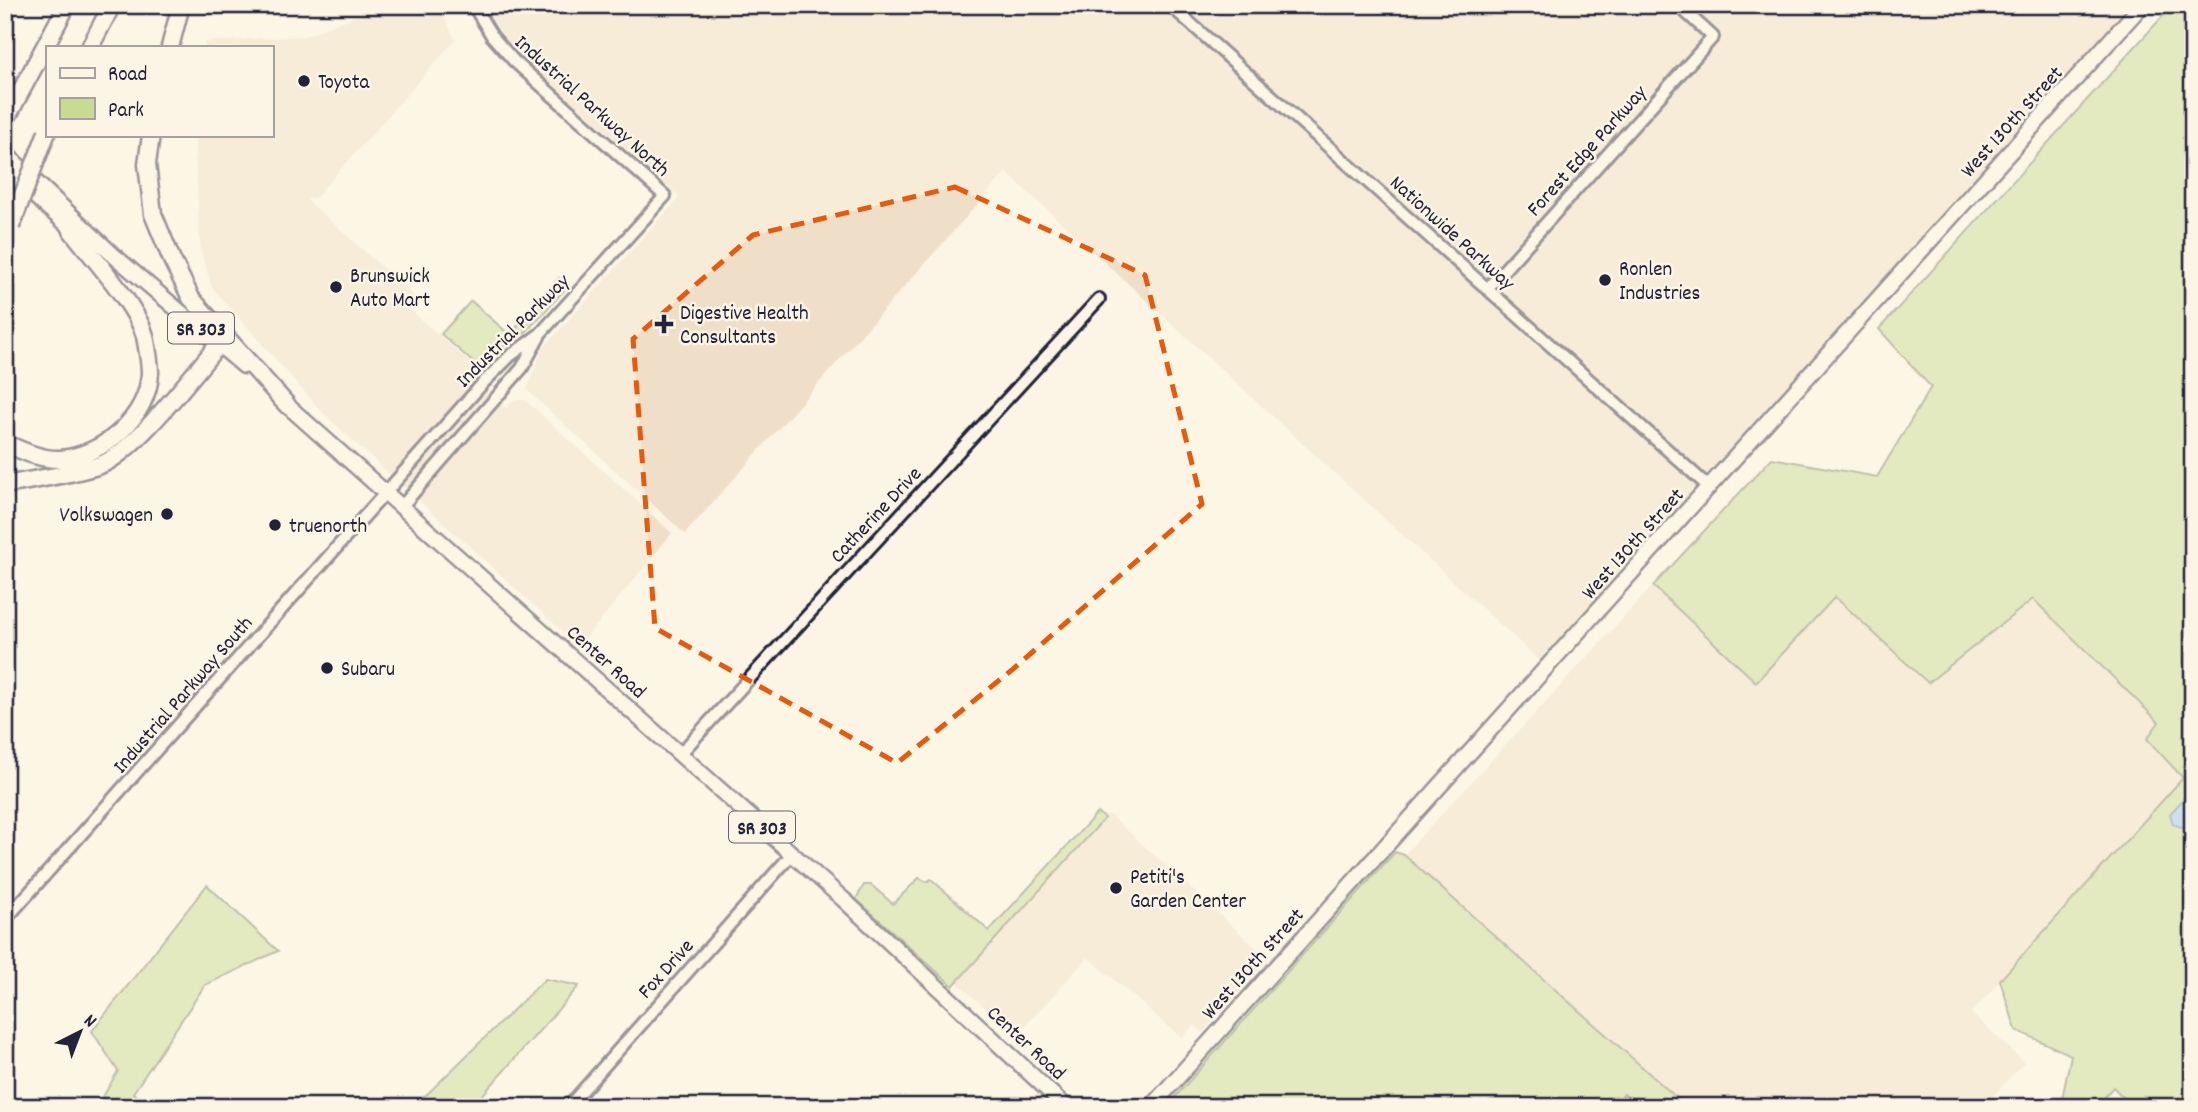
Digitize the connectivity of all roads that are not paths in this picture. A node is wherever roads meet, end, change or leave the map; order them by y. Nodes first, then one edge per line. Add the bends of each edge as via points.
1 (67, 5) edge
2 (112, 5) edge
3 (181, 5) edge
4 (473, 5) edge
5 (1170, 5) edge
6 (1678, 5) edge
7 (2142, 5) edge
8 (91, 46) edge
9 (170, 46) edge
10 (8, 115) edge
11 (46, 133) edge
12 (151, 136) edge
13 (5, 153) edge
14 (5, 170) edge
15 (665, 196) joint
16 (7, 225) edge
17 (72, 231) junction
18 (112, 254) junction
19 (1487, 289) junction
20 (1099, 299) dead end
21 (540, 334) junction
22 (219, 344) junction
23 (287, 405) junction
24 (5, 443) edge
25 (5, 485) edge
26 (1710, 488) junction
27 (386, 492) junction
28 (402, 506) junction
29 (680, 754) junction
30 (792, 854) junction
31 (5, 920) edge
32 (568, 1107) edge
33 (1066, 1107) edge
34 (1151, 1107) edge

1 - 10 highway
2 - 8 highway
3 - 9 highway
4 - 15 street, Industrial Parkway North via 514,61
5 - 19 street, Nationwide Parkway
6 - 19 street, Forest Edge Parkway via 1713,37
7 - 26 main road, West 130th Street
11 - 16 highway, bridge
12 - 23 highway via 147,164 153,214 191,298
13 - 18 main road, Center Road / SR 303
14 - 17 main road, Center Road / SR 303
15 - 21 street, Industrial Parkway
17 - 18 main road, Center Road / SR 303
17 - 24 highway via 126,301 144,334 150,373 141,407 117,436 89,452 60,459 28,454
18 - 22 main road, Center Road / SR 303
19 - 26 street, Nationwide Parkway
20 - 29 street, Catherine Drive
21 - 27 street, Industrial Parkway via 484,382
21 - 28 street via 522,368
22 - 23 main road, Center Road / SR 303
22 - 25 highway via 153,422 102,465
23 - 27 main road, Center Road / SR 303
26 - 34 main road, West 130th Street
27 - 28 main road, Center Road / SR 303
27 - 31 street, Industrial Parkway South
28 - 29 main road, Center Road / SR 303
29 - 30 main road, Center Road / SR 303
30 - 32 street, Fox Drive
30 - 33 main road, Center Road / SR 303

